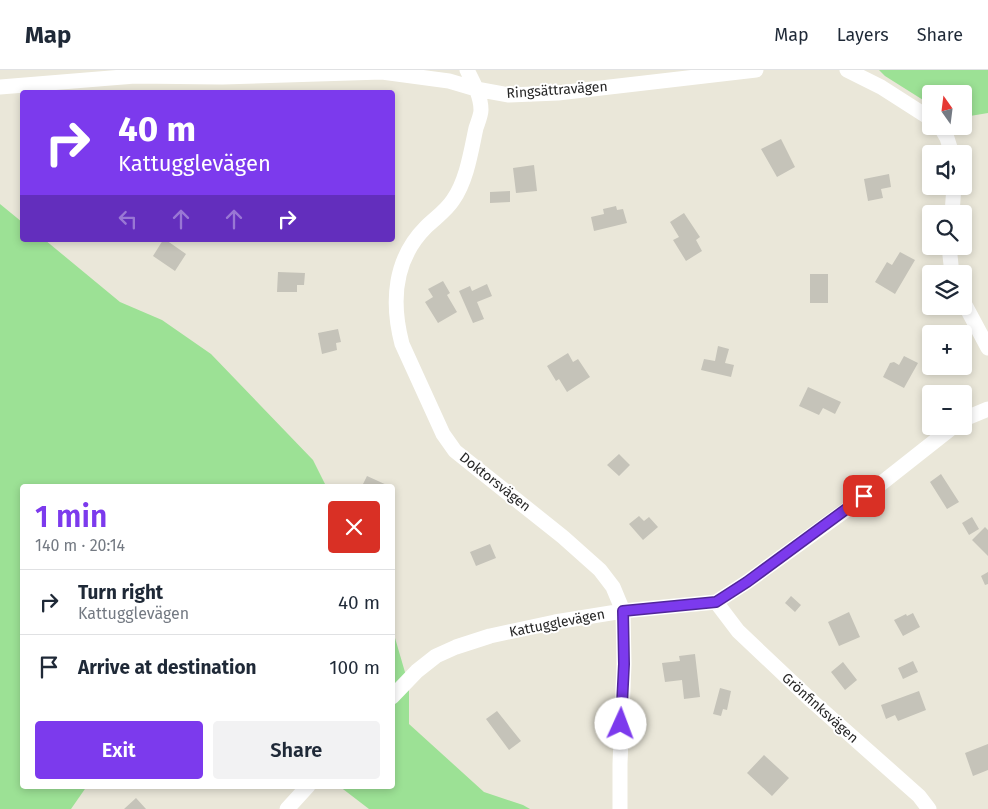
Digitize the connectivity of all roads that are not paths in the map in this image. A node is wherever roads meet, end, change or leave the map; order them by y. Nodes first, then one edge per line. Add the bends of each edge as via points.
1 (467, 70) edge
2 (756, 70) edge
3 (847, 70) edge
4 (134, 73) edge
5 (0, 87) edge
6 (476, 89) junction
7 (922, 113) edge
8 (970, 315) edge
9 (988, 348) edge
10 (988, 409) edge
11 (972, 416) edge
12 (942, 435) edge
13 (716, 602) junction
14 (623, 611) junction
15 (395, 694) edge
16 (305, 789) edge
17 (287, 809) edge
18 (620, 809) edge
19 (929, 809) edge

1 - 6 street, Doktorsvägen
2 - 6 street, Ringsättravägen via 535,94 509,95
3 - 7 street via 882,87
4 - 5 street, Ringsättravägen
4 - 6 street, Ringsättravägen via 222,77 382,72 449,81
6 - 14 street, Doktorsvägen via 481,110 458,192 453,202 411,245 401,267 396,299 402,344 443,434 456,451 584,554 613,587
8 - 9 street
10 - 11 street
12 - 13 street, Kattugglevägen via 856,502
13 - 14 street, Kattugglevägen
13 - 19 street, Grönfinksvägen via 738,632
14 - 15 street, Kattugglevägen via 490,636 456,647 436,656
14 - 18 street, Doktorsvägen
16 - 17 street

